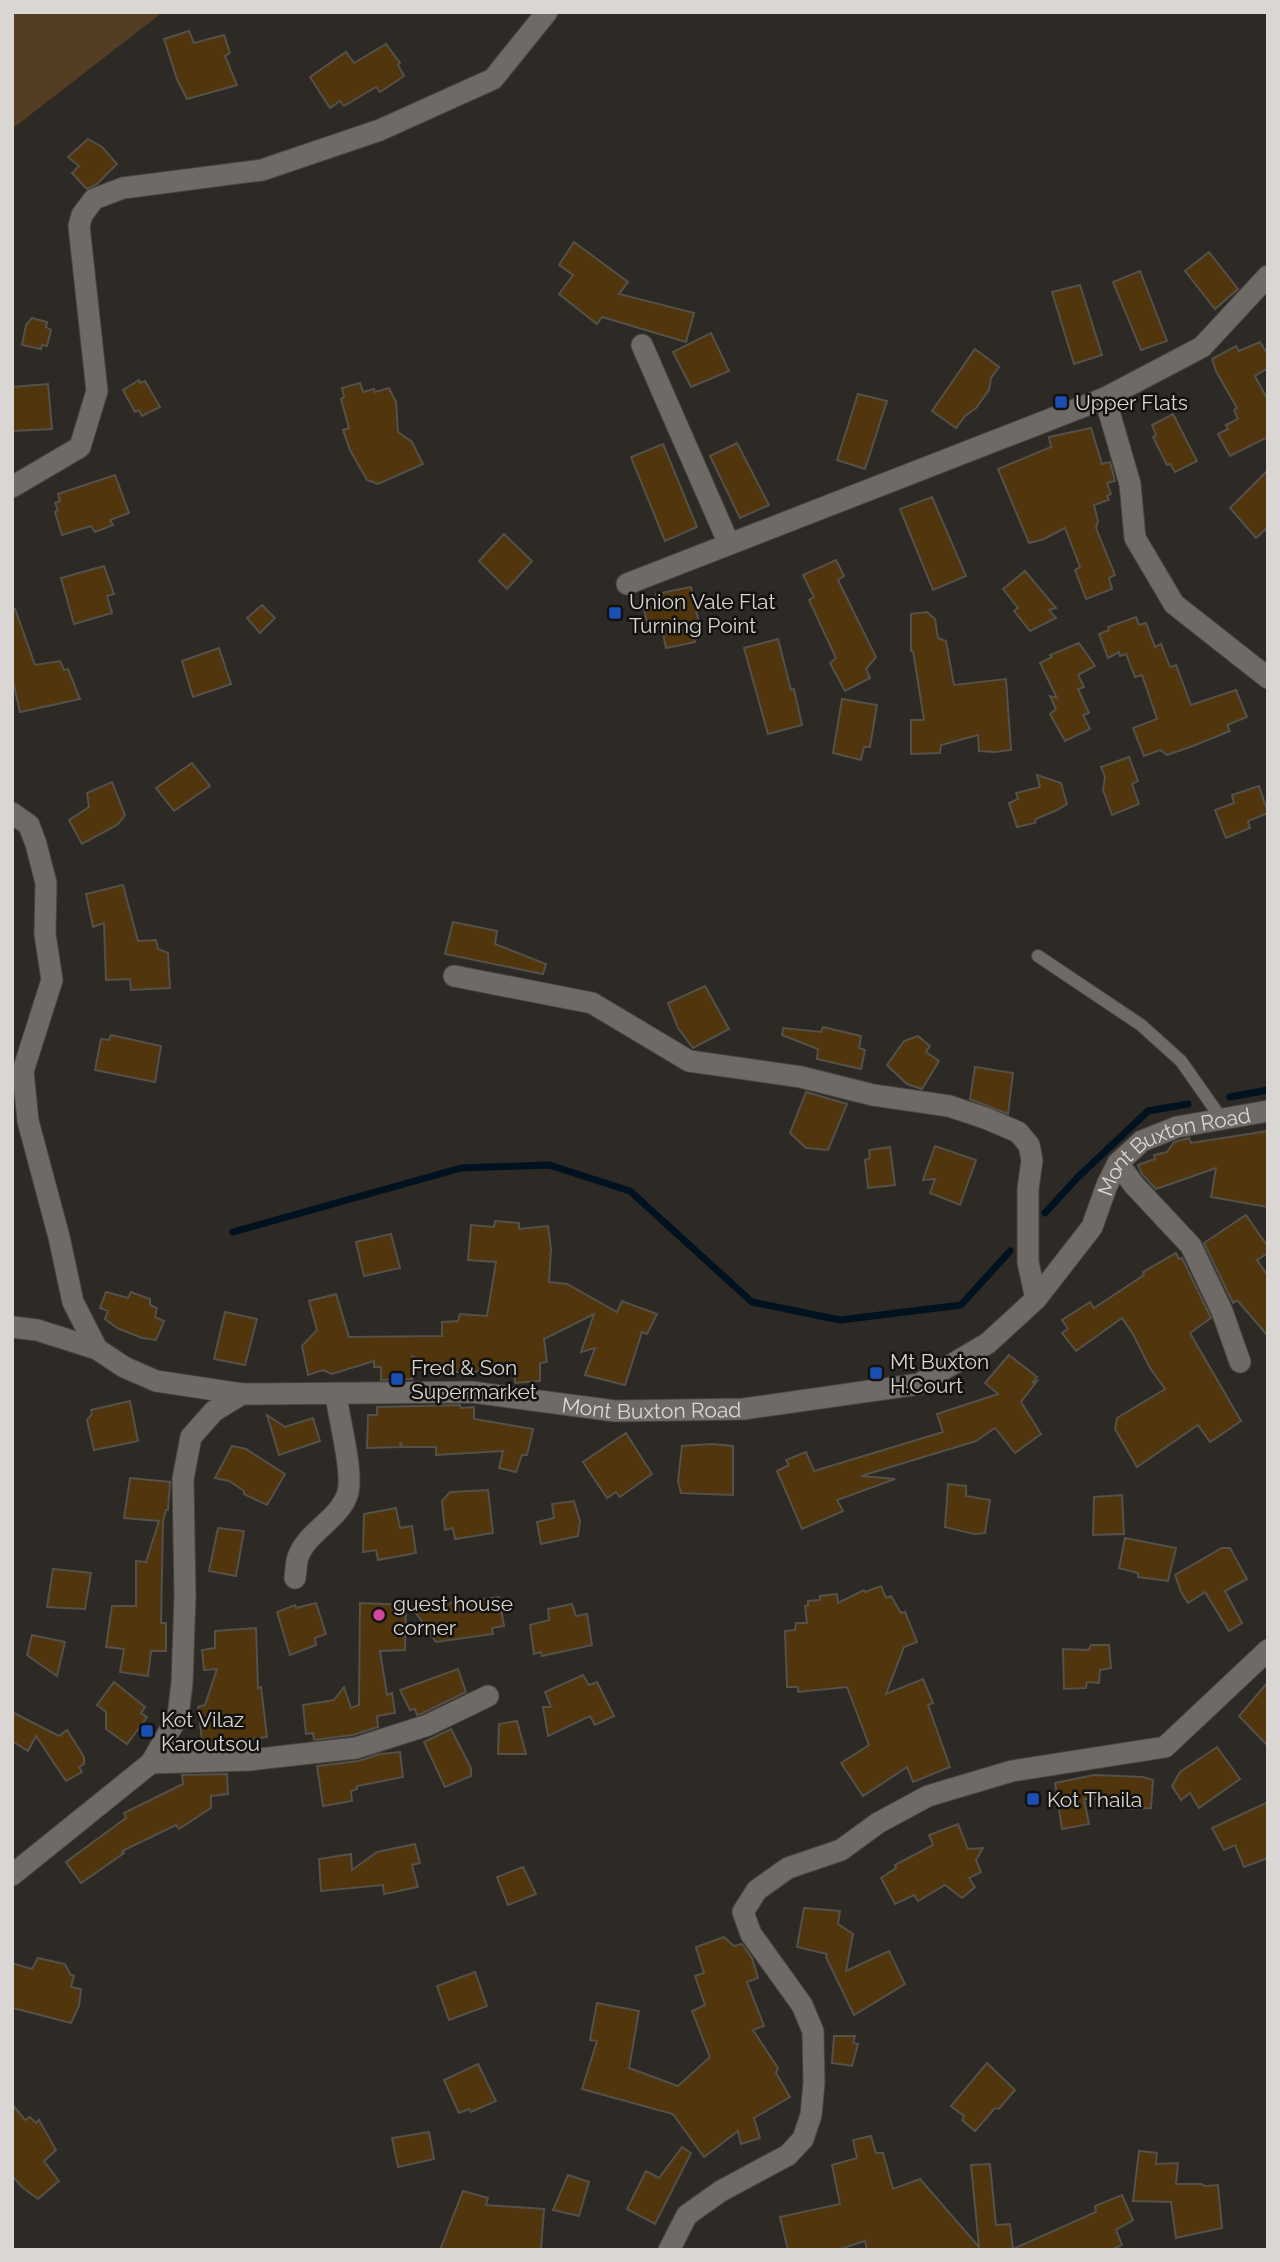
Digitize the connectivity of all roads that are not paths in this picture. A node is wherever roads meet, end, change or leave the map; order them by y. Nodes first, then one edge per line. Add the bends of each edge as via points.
1 (547, 12) edge
2 (1268, 276) edge
3 (642, 345) dead end
4 (1105, 398) junction
5 (12, 487) edge
6 (729, 544) junction
7 (627, 584) dead end
8 (1268, 678) edge
9 (12, 813) edge
10 (1038, 956) dead end
11 (454, 976) dead end
12 (1268, 1111) edge
13 (1221, 1118) junction
14 (1118, 1163) junction
15 (1036, 1299) junction
16 (12, 1327) edge
17 (97, 1349) junction
18 (1240, 1362) dead end
19 (242, 1394) junction
20 (335, 1395) junction
21 (295, 1578) dead end
22 (1268, 1650) edge
23 (488, 1696) dead end
24 (151, 1763) junction
25 (12, 1875) edge
26 (669, 2250) edge

1 - 5 street via 493,79 380,130 262,170 123,188 94,199 79,226 97,391 80,447
2 - 4 street via 1202,347
3 - 6 street
4 - 6 street
4 - 8 street via 1130,484 1135,538 1174,604
6 - 7 street
9 - 17 street via 29,825 46,883 45,934 52,980 23,1071 28,1121 73,1302
10 - 13 lane via 1151,1034 1181,1061
11 - 15 street via 592,1003 689,1061 949,1105 1018,1132 1029,1145 1032,1160 1028,1262
12 - 13 street, Mont Buxton Road
13 - 14 street, Mont Buxton Road via 1142,1141
14 - 15 street, Mont Buxton Road via 1092,1227
14 - 18 street via 1191,1246
15 - 20 street, Mont Buxton Road via 988,1343 919,1384 756,1407 615,1411 472,1392
16 - 17 street
17 - 19 street, Mont Buxton Road via 156,1381
19 - 20 street, Mont Buxton Road
19 - 24 street via 214,1411 191,1437 183,1479 182,1684 178,1716
20 - 21 street via 348,1493 299,1555
22 - 26 street via 1166,1747 1012,1770 928,1796 841,1850 788,1868 757,1890 743,1912 751,1934 802,2005 813,2031 811,2115 803,2139 788,2155 687,2215
23 - 24 street via 428,1725 355,1748 250,1760
24 - 25 street

